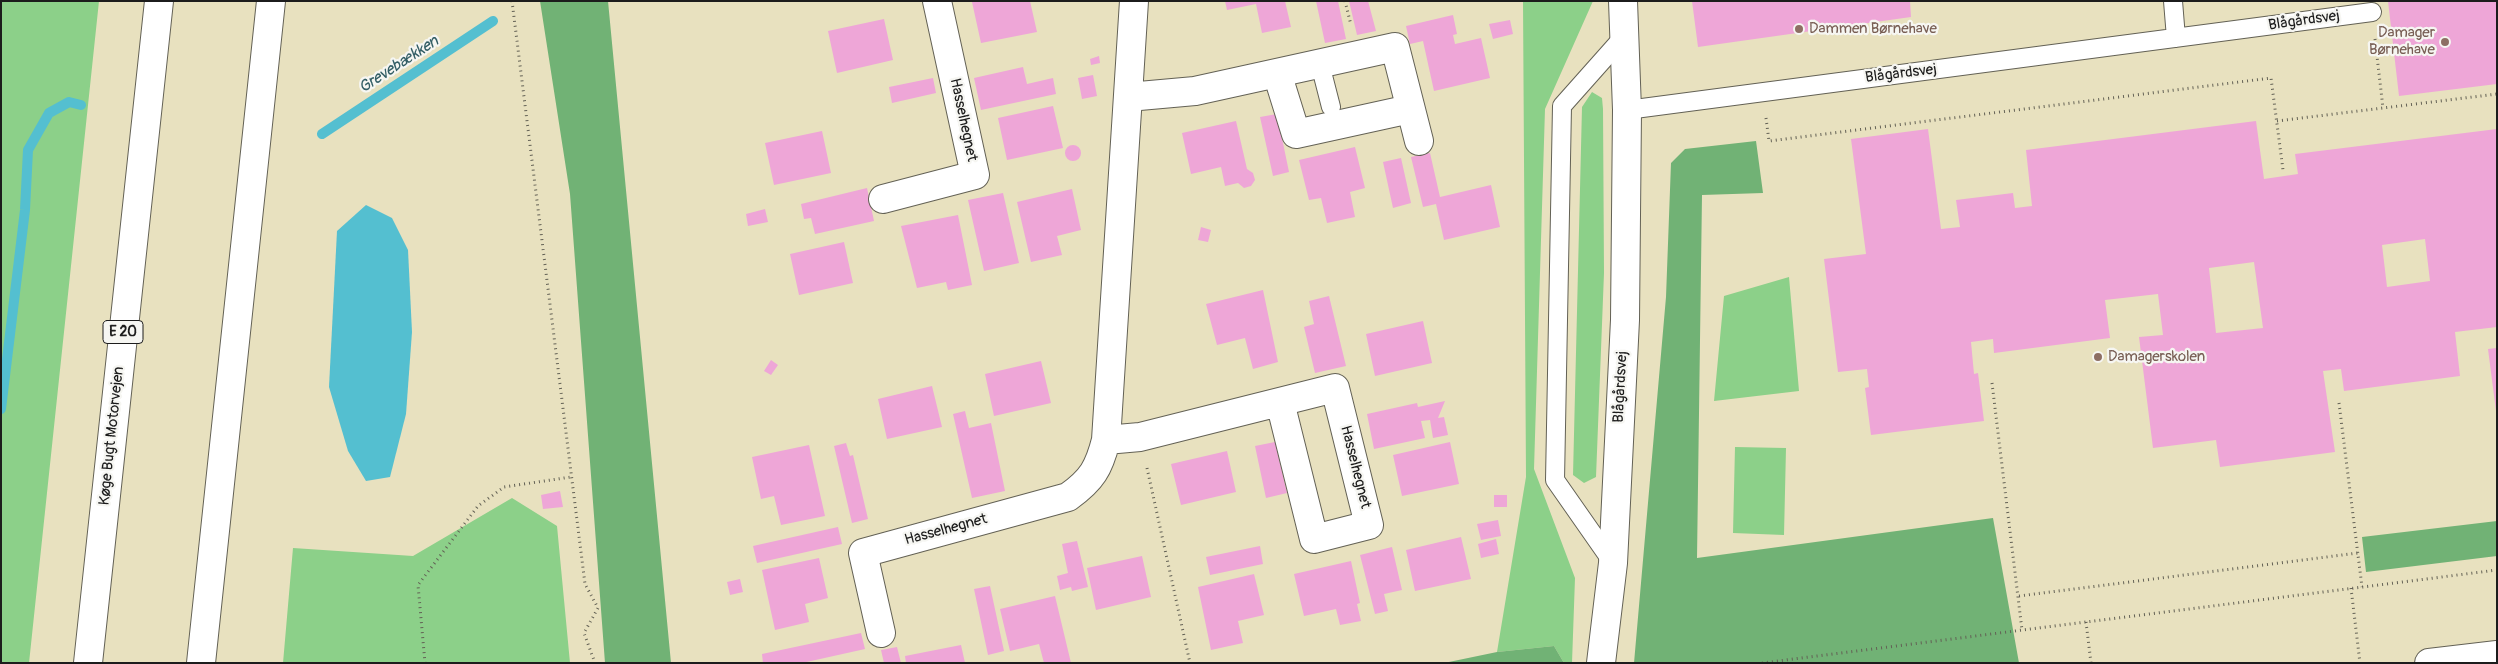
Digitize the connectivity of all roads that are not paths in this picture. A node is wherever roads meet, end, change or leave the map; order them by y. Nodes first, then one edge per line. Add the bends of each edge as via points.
1 (159, 1) edge
2 (271, 1) edge
3 (938, 1) edge
4 (1134, 1) edge
5 (1623, 1) edge
6 (2173, 1) edge
7 (2372, 12) road end
8 (1626, 34) junction
9 (2176, 38) junction
10 (1320, 64) junction
11 (1277, 73) junction
12 (1128, 97) junction
13 (1331, 107) dead end
14 (1410, 109) junction
15 (1627, 110) junction
16 (1419, 141) dead end
17 (883, 200) dead end
18 (1280, 402) junction
19 (1106, 440) junction
20 (1613, 563) junction
21 (881, 632) dead end
22 (2497, 655) edge
23 (88, 663) edge
24 (200, 663) edge
25 (1600, 663) edge
26 (2429, 663) edge

1 - 23 main road, Køge Bugt Motorvejen / E 20
2 - 24 main road
3 - 17 main road, Hasselhegnet via 976,176
4 - 12 main road, Hasselhegnet
5 - 8 main road, Blågårdsvej
6 - 9 lane
7 - 9 lane, Blågårdsvej
8 - 15 main road, Blågårdsvej
8 - 20 lane via 1562,106 1555,480
9 - 15 lane, Blågårdsvej
10 - 11 main road
10 - 13 lane
10 - 14 main road via 1395,47
11 - 12 main road via 1196,91
11 - 14 main road via 1296,134
12 - 19 main road, Hasselhegnet
14 - 16 main road
15 - 20 main road, Blågårdsvej via 1624,320
18 - 18 main road, Hasselhegnet via 1314,539 1369,525 1335,388
18 - 19 main road, Hasselhegnet via 1140,437
19 - 21 main road, Hasselhegnet via 1100,464 1086,485 1068,497 863,553
20 - 25 main road, Blågårdsvej
22 - 26 main road

